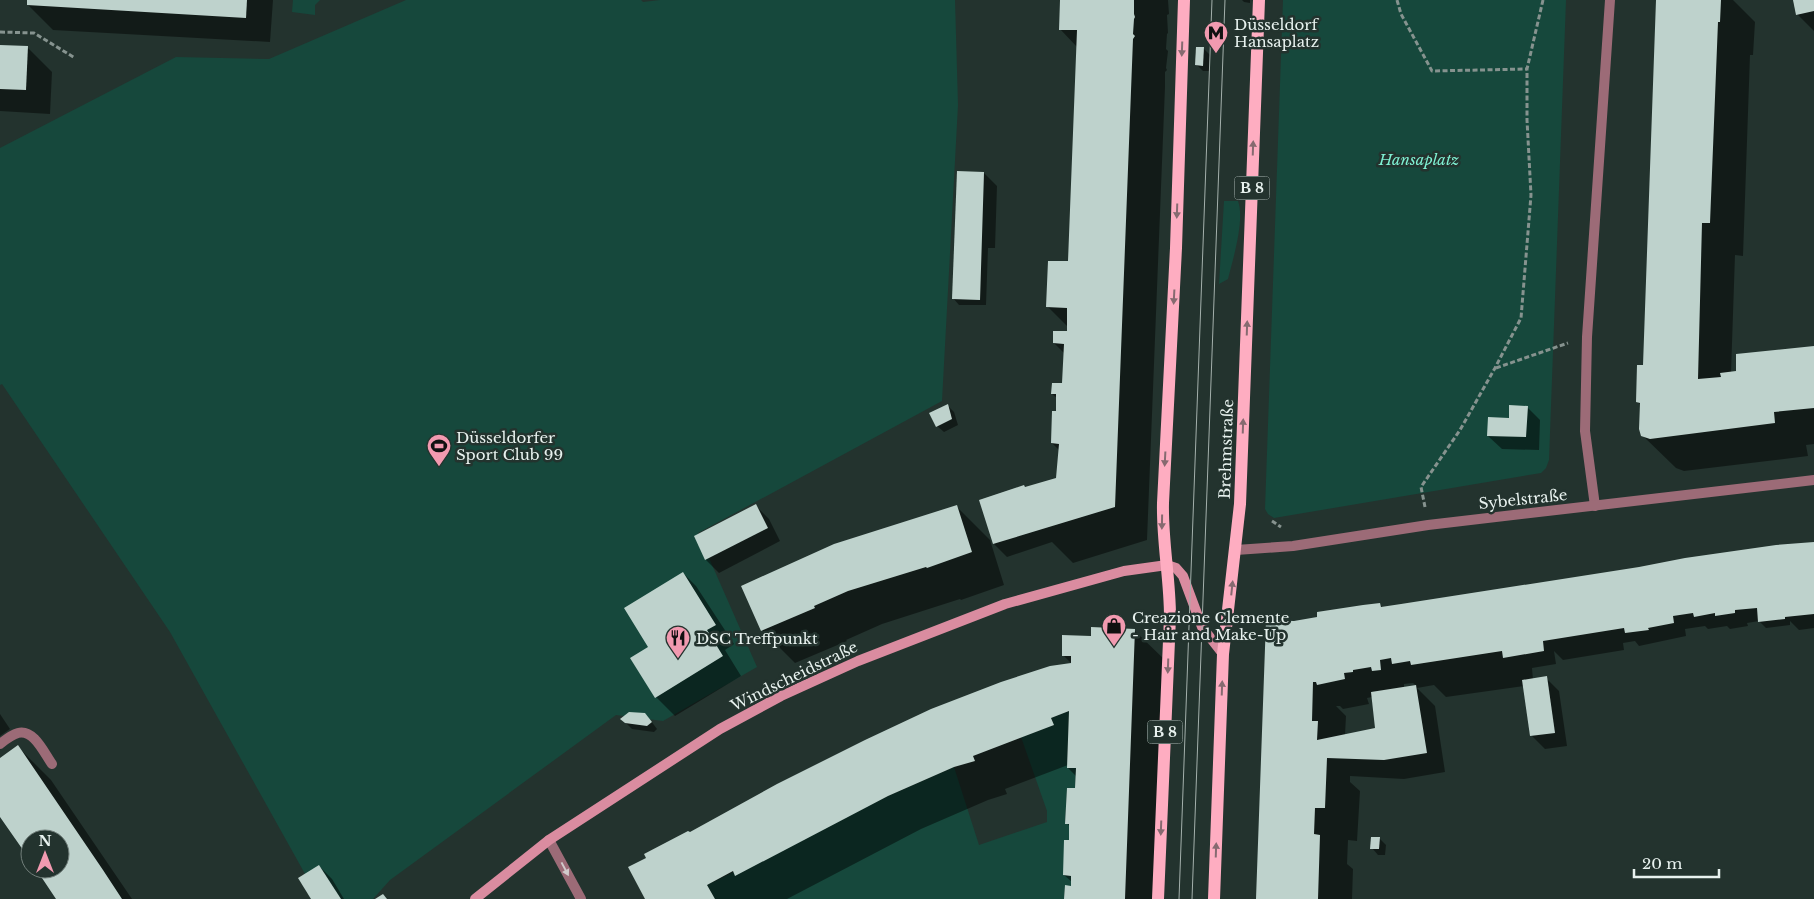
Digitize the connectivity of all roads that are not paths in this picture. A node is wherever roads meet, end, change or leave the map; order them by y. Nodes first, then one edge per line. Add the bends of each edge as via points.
1 (1184, 0) edge
2 (1259, 0) edge
3 (1610, 0) edge
4 (1814, 480) edge
5 (1595, 506) junction
6 (1236, 550) junction
7 (1167, 565) junction
8 (1223, 654) junction
9 (0, 744) edge
10 (52, 764) dead end
11 (549, 840) junction
12 (475, 899) edge
13 (581, 899) edge
14 (1158, 899) edge
15 (1214, 899) edge

1 -> 7 main road, B 8 via 1162,531
6 -> 2 main road, Brehmstraße / B 8
3 - 5 street via 1585,431
4 - 5 street, Sybelstraße
5 - 6 street, Sybelstraße via 1428,525 1293,546
8 -> 6 main road, Brehmstraße / B 8
7 - 8 main road via 1176,568 1183,576 1202,627
7 - 11 main road, Windscheidstraße via 1124,571 1005,604 858,661 781,696 720,729
7 -> 14 main road, B 8 via 1170,617
15 -> 8 main road, Brehmstraße / B 8
9 - 10 street via 14,735 25,733 33,738
11 - 12 main road, Windscheidstraße
11 -> 13 street

